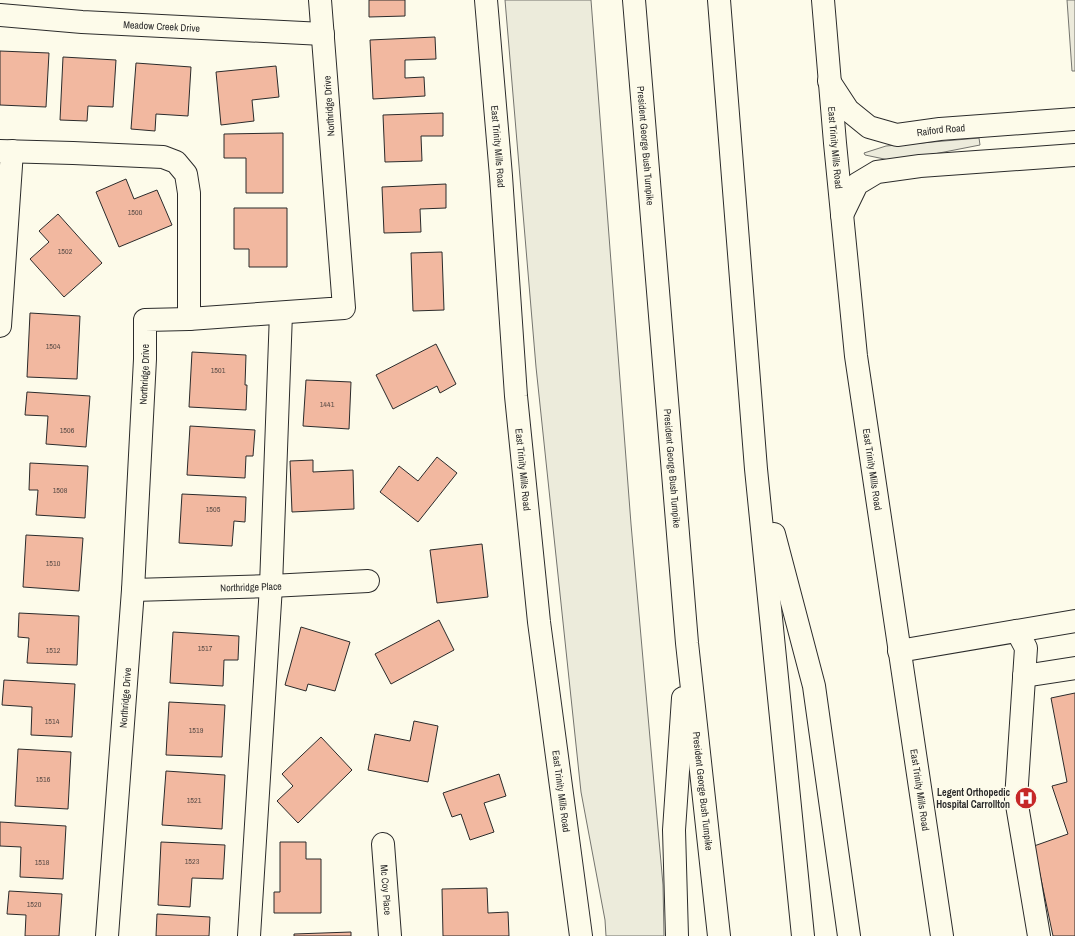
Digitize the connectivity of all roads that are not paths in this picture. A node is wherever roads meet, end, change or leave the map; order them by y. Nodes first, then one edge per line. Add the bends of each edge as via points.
1 (320, 0) edge
2 (486, 0) edge
3 (634, 0) edge
4 (719, 0) edge
5 (823, 0) edge
6 (0, 15) edge
7 (323, 34) junction
8 (829, 81) junction
9 (1075, 119) edge
10 (6, 151) edge
11 (1075, 155) edge
12 (842, 215) junction
13 (281, 313) junction
14 (190, 319) junction
15 (0, 326) edge
16 (756, 469) junction
17 (368, 581) dead end
18 (271, 586) junction
19 (133, 590) junction
20 (1075, 621) edge
21 (1017, 631) junction
22 (687, 643) junction
23 (899, 651) junction
24 (1075, 668) edge
25 (1024, 676) junction
26 (384, 844) dead end
27 (107, 936) edge
28 (249, 936) edge
29 (390, 936) edge
30 (581, 936) edge
31 (677, 936) edge
32 (720, 936) edge
33 (803, 936) edge
34 (849, 936) edge
35 (942, 936) edge
36 (1039, 936) edge

1 - 7 main road, Northridge Drive
2 - 30 main road, East Trinity Mills Road via 516,396 539,622
3 - 22 main road, President George Bush Turnpike
4 - 16 main road
5 - 8 main road, East Trinity Mills Road
6 - 7 main road, Meadow Creek Drive via 82,22
7 - 13 main road, Northridge Drive via 344,308
8 - 9 main road, Raiford Road via 848,110 869,127 897,134
8 - 12 main road, East Trinity Mills Road
10 - 14 main road via 163,157 176,162 186,174 189,193
10 - 15 main road
11 - 12 main road via 920,166 877,172 857,184
12 - 23 main road, East Trinity Mills Road via 856,356
13 - 14 main road, Northridge Drive
13 - 18 main road
14 - 19 main road, Northridge Drive via 145,320
16 - 33 main road
16 - 34 main road via 814,686
17 - 18 main road, Northridge Place
18 - 19 main road, Northridge Place
18 - 28 main road
19 - 27 main road, Northridge Drive
20 - 21 main road
21 - 23 main road
21 - 25 main road via 1026,648
22 - 31 main road via 674,830
22 - 32 main road, President George Bush Turnpike
23 - 35 main road, East Trinity Mills Road
24 - 25 main road
25 - 36 main road via 1016,799
26 - 29 main road, Mc Coy Place

